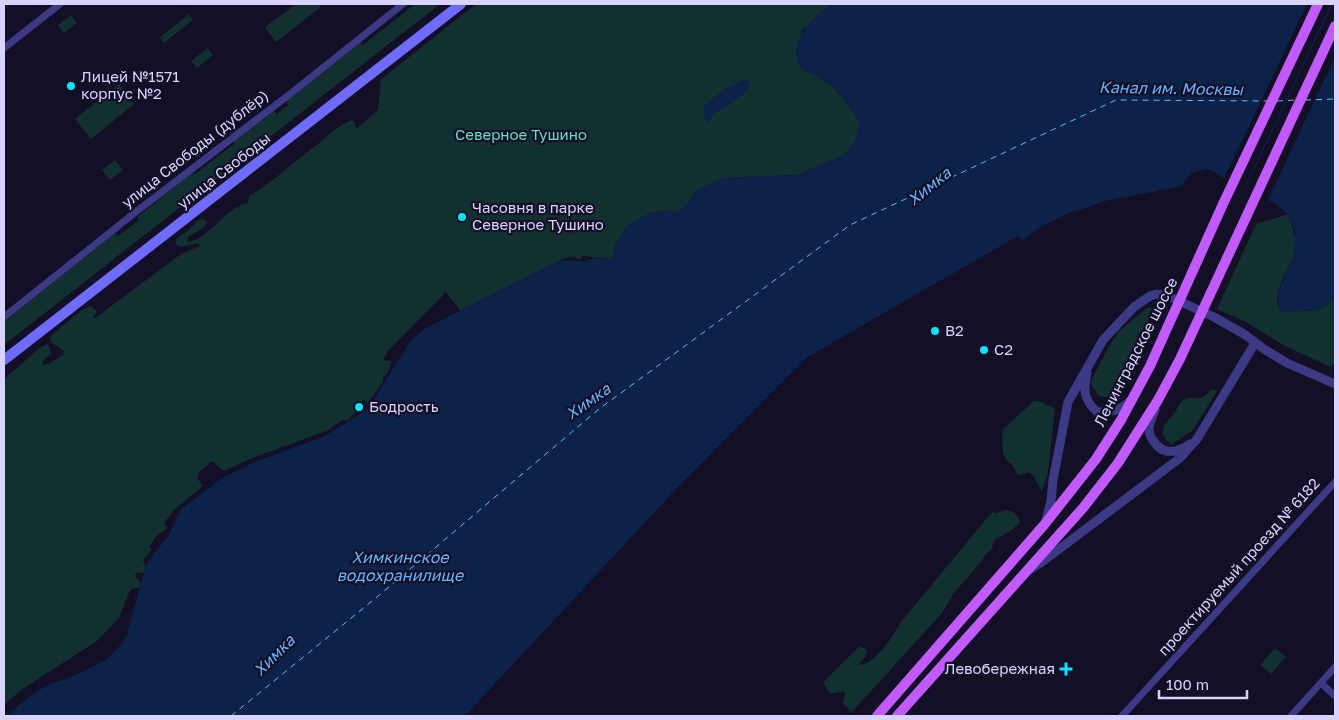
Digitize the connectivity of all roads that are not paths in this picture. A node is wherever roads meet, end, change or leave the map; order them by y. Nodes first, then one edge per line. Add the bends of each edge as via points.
1 (60, 4) edge
2 (403, 4) edge
3 (461, 4) edge
4 (1318, 4) edge
5 (1335, 26) edge
6 (4, 48) edge
7 (4, 317) edge
8 (1255, 342) junction
9 (4, 360) edge
10 (1088, 366) junction
11 (1335, 384) edge
12 (1134, 397) junction
13 (1158, 400) junction
14 (1197, 440) junction
15 (1335, 482) edge
16 (1044, 525) junction
17 (1026, 571) junction
18 (1335, 667) edge
19 (1320, 683) junction
20 (1335, 696) edge
21 (877, 716) edge
22 (897, 716) edge
23 (1122, 716) edge
24 (1291, 716) edge

1 - 6 street
2 - 7 street, улица Свободы (дублёр)
3 - 9 main road, улица Свободы
4 - 12 main road, Ленинградское шоссе
5 - 13 main road
8 - 10 street via 1231,325 1163,294 1150,296 1134,307 1103,340
8 - 11 street via 1287,363
8 - 14 street
10 - 12 street via 1084,394 1097,412 1120,409
10 - 16 street via 1068,402
12 - 16 main road, Ленинградское шоссе via 1096,459
13 - 14 street via 1149,428 1156,445 1165,452 1174,452
13 - 17 main road via 1118,463 1083,508
14 - 17 street via 1169,467
15 - 23 street, проектируемый проезд № 6182
16 - 21 main road, Ленинградское шоссе
17 - 22 main road
18 - 19 street
19 - 20 street
19 - 24 street

